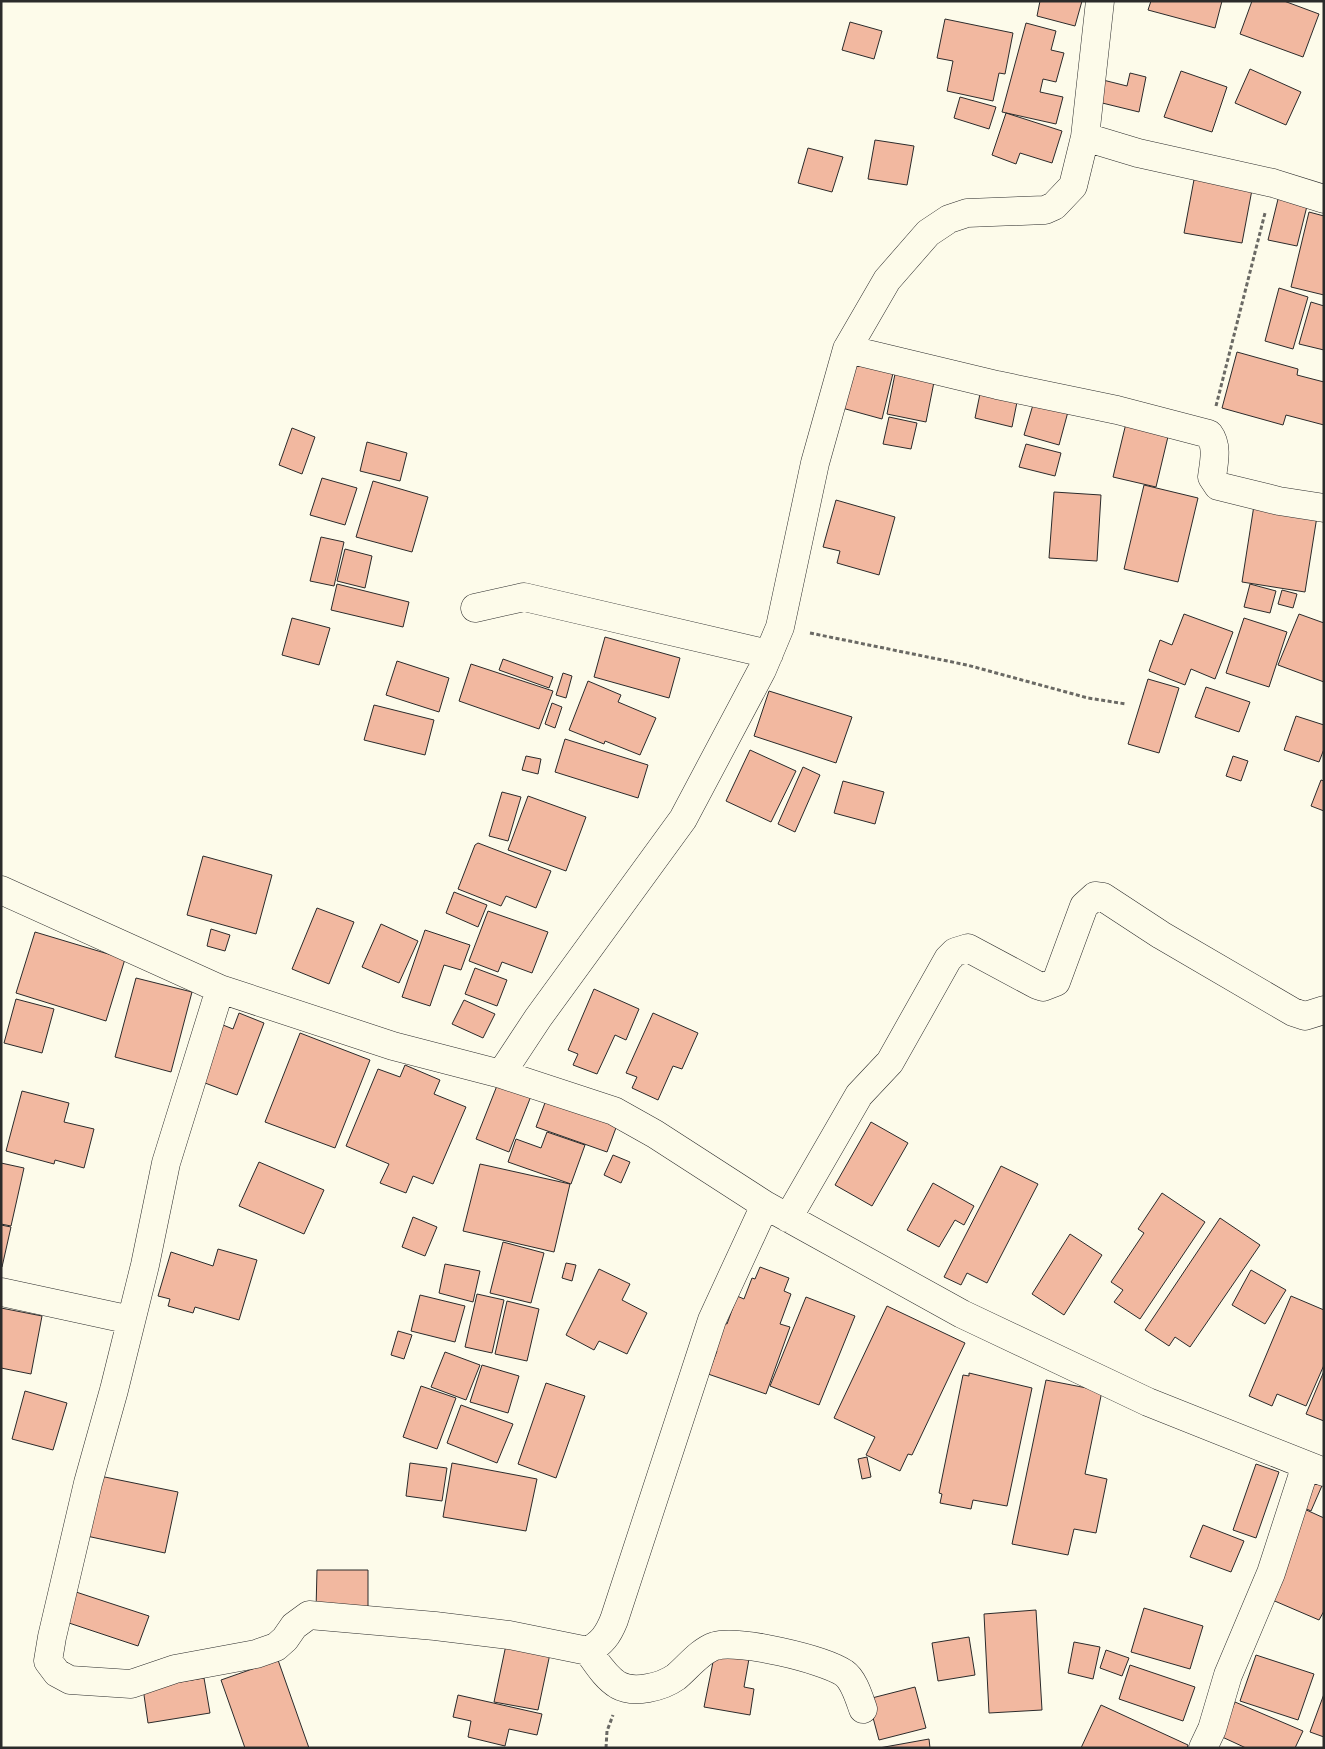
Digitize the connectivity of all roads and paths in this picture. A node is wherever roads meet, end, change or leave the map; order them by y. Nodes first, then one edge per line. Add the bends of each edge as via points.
1 (1100, 1) edge
2 (1085, 138) junction
3 (1272, 183) junction
4 (1324, 199) edge
5 (847, 349) junction
6 (1209, 434) junction
7 (1324, 508) edge
8 (474, 608) dead end
9 (780, 628) junction
10 (769, 654) junction
11 (1126, 704) dead end
12 (1, 890) edge
13 (220, 989) junction
14 (1324, 1010) edge
15 (501, 1074) junction
16 (776, 1212) junction
17 (1, 1292) edge
18 (131, 1320) junction
19 (1315, 1468) edge
20 (588, 1651) junction
21 (863, 1709) dead end
22 (1203, 1748) edge

1 - 2 street
2 - 3 street
2 - 5 street via 1072,186 1054,206 1037,211 967,213 928,232 887,280
3 - 4 street
3 - 6 path
5 - 6 street
5 - 9 street via 815,463
6 - 7 street via 1214,447 1212,477 1218,486
8 - 10 street via 524,597
9 - 10 street
9 - 11 path via 967,665 1088,698
10 - 15 street via 683,819
12 - 13 street
13 - 15 street via 394,1046
13 - 18 street via 166,1163
14 - 16 street via 1305,1016 1293,1012 1161,936 1103,897 1091,898 1084,906 1056,982 1048,986 1036,985 968,948 955,952 890,1062 859,1095
15 - 16 street via 614,1111
16 - 19 street via 962,1314 1148,1402
16 - 20 street via 712,1320 609,1634
17 - 18 street
18 - 20 street via 52,1636 48,1661 57,1673 70,1680 131,1684 175,1669 256,1654 276,1647 308,1615 508,1635
19 - 22 street via 1228,1676
20 - 21 street via 604,1673 619,1685 650,1688 674,1678 713,1647 724,1644 782,1652 816,1660 845,1673

